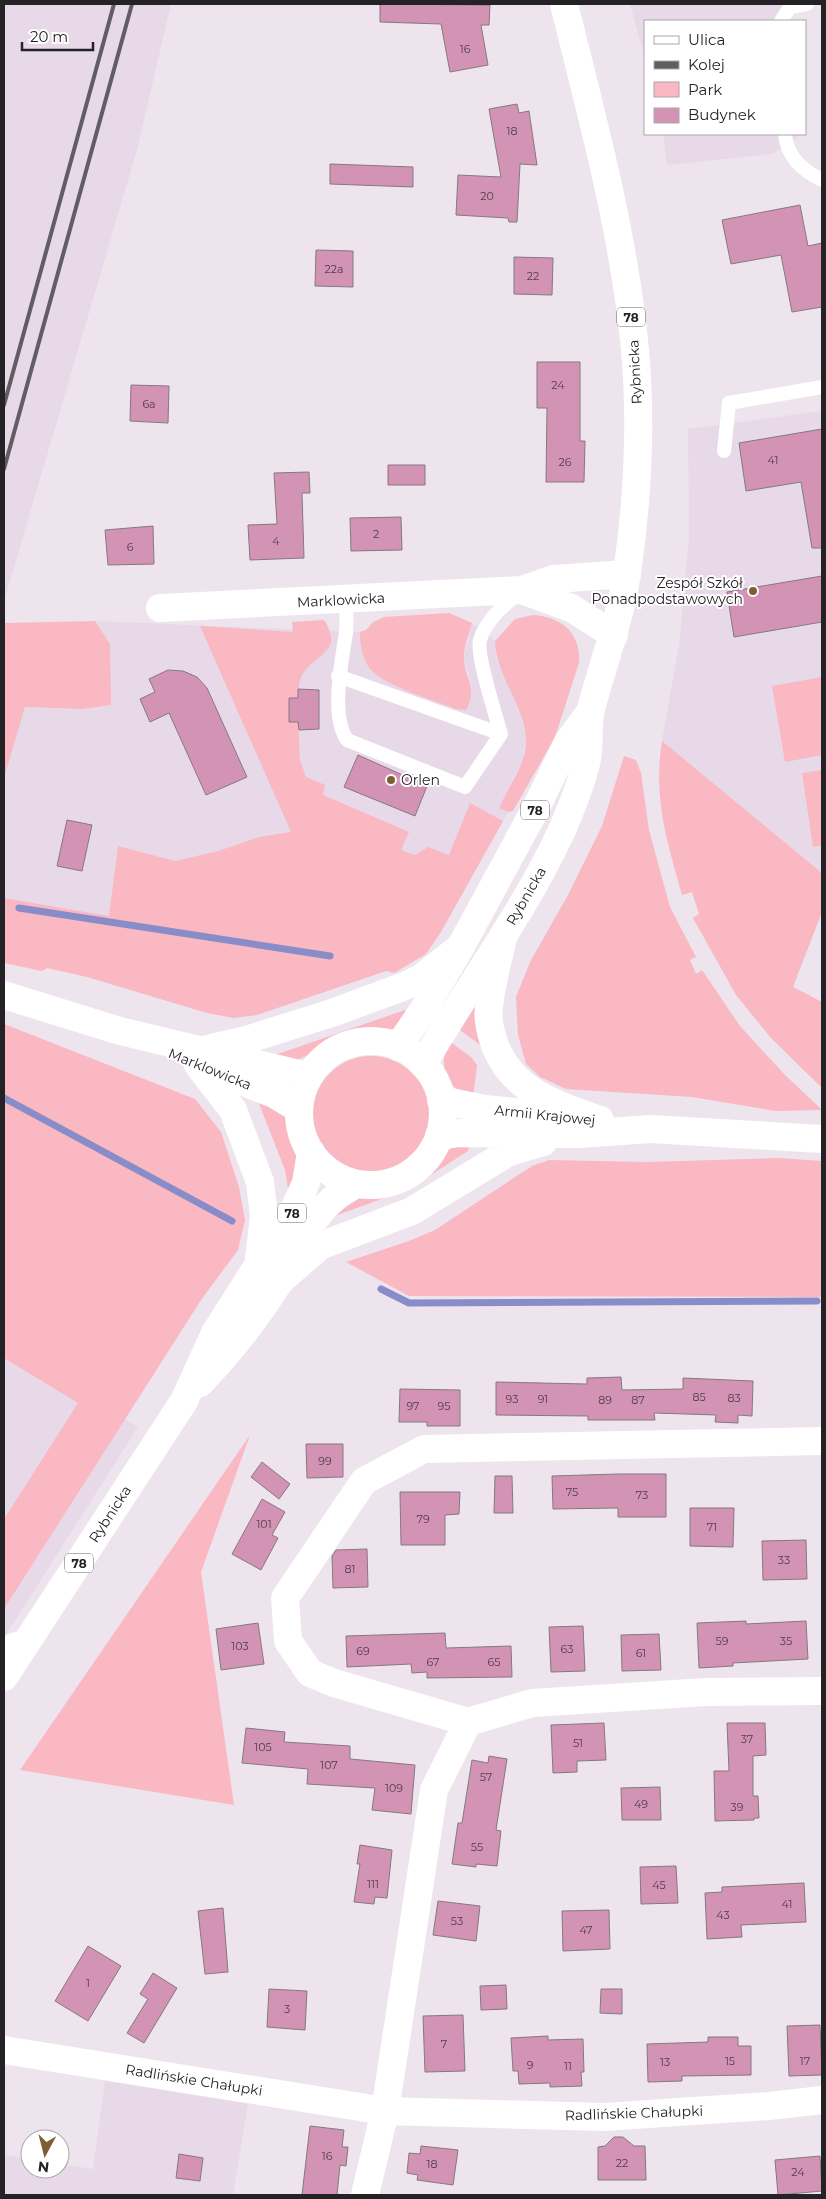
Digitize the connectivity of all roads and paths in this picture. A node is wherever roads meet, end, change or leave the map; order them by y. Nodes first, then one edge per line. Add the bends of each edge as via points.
1 (564, 4) edge
2 (807, 4) edge
3 (783, 20) edge
4 (785, 135) edge
5 (822, 180) edge
6 (822, 387) edge
7 (724, 451) dead end
8 (627, 574) junction
9 (522, 590) junction
10 (346, 600) junction
11 (160, 608) dead end
12 (614, 635) junction
13 (338, 676) junction
14 (590, 712) junction
15 (501, 734) junction
16 (503, 938) junction
17 (460, 948) junction
18 (4, 995) edge
19 (398, 1047) junction
20 (201, 1057) junction
21 (423, 1064) junction
22 (308, 1076) junction
23 (441, 1100) junction
24 (299, 1109) junction
25 (590, 1127) junction
26 (439, 1136) junction
27 (822, 1139) edge
28 (311, 1152) junction
29 (356, 1184) junction
30 (269, 1275) junction
31 (822, 1441) edge
32 (32, 1634) junction
33 (4, 1643) edge
34 (4, 1677) edge
35 (822, 1691) edge
36 (468, 1722) junction
37 (4, 2050) edge
38 (822, 2100) edge
39 (385, 2111) junction
40 (365, 2195) edge

1 - 8 main road, Rybnicka / 78 via 611,198 631,317 638,441
2 - 3 lane via 790,7
4 - 5 lane via 786,147 798,164
6 - 7 lane via 729,403
8 - 9 main road, Marklowicka via 554,579
8 - 12 main road, Rybnicka / 78
9 - 10 main road, Marklowicka
9 - 12 main road, Marklowicka via 571,608
9 - 15 lane via 496,612 480,641 486,683
10 - 11 main road, Marklowicka
10 - 13 lane via 346,630
12 - 14 main road, Rybnicka / 78
13 - 15 lane
13 - 15 lane via 342,732 347,740 465,787
14 - 16 main road, Rybnicka / 78 via 587,760 564,825
14 - 17 main road, Rybnicka / 78 via 568,742
16 - 21 main road, Rybnicka / 78
16 - 25 main road via 488,1017 492,1039 502,1061 510,1073 532,1092
17 - 19 main road, Rybnicka / 78
17 - 20 main road via 421,978 405,986
18 - 20 main road, Marklowicka
19 - 21 main road
19 - 22 main road via 369,1042 345,1046 325,1057
20 - 22 main road, Marklowicka
20 - 24 main road, Marklowicka
20 - 30 main road via 233,1110 260,1182
21 - 23 main road via 434,1080
22 - 24 main road
23 - 25 main road, Armii Krajowej
23 - 26 main road
24 - 28 main road via 302,1132
25 - 26 main road, Armii Krajowej
25 - 27 main road, Armii Krajowej
25 - 30 main road via 509,1152 412,1211 320,1246
26 - 29 main road via 429,1156 405,1176 379,1184
28 - 29 main road via 326,1170
28 - 30 main road, Rybnicka / 78 via 306,1183
29 - 30 main road, Rybnicka / 78 via 331,1200
30 - 32 main road, Rybnicka / 78 via 215,1334 184,1401
31 - 36 main road via 424,1450 364,1482 286,1598 288,1641 310,1673
32 - 33 lane
32 - 34 main road, Rybnicka / 78
35 - 36 main road via 706,1692 532,1702
36 - 39 main road via 434,1790
37 - 39 main road, Radlińskie Chałupki
38 - 39 main road, Radlińskie Chałupki via 604,2117
39 - 40 main road

